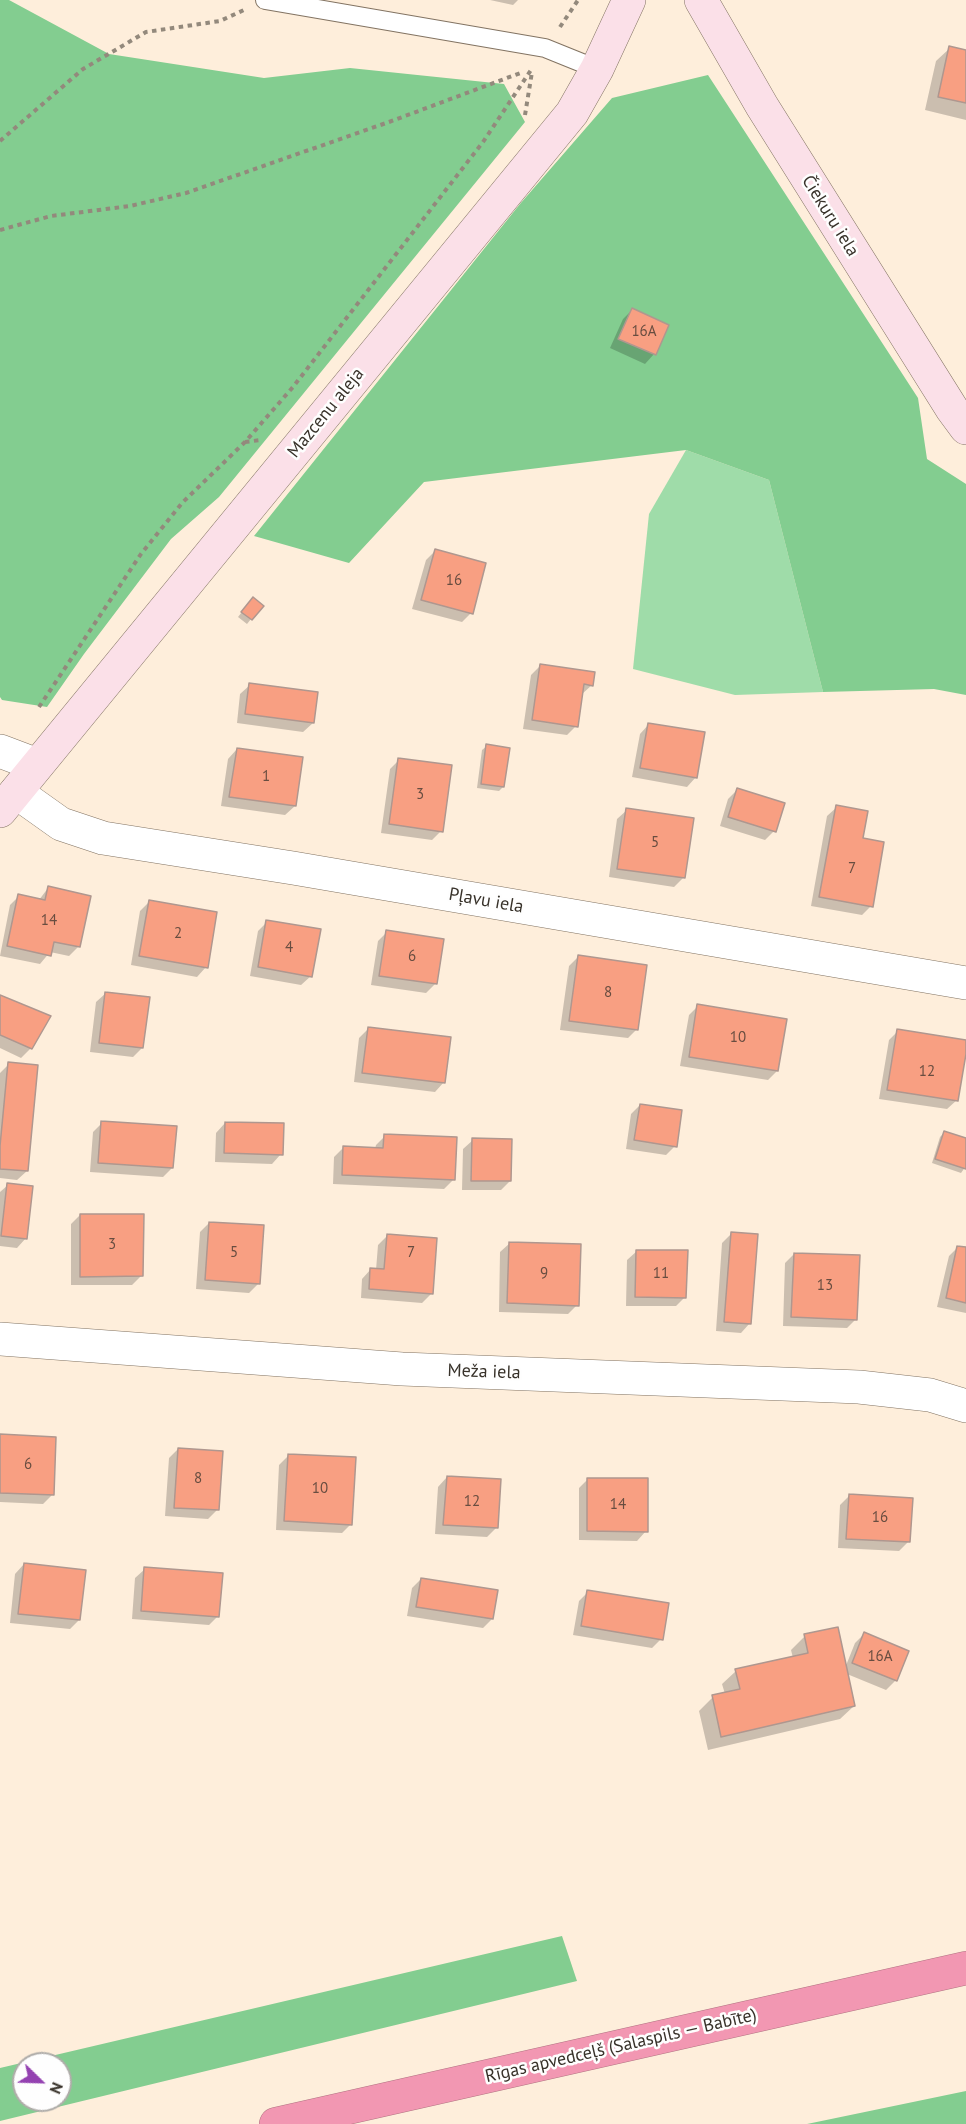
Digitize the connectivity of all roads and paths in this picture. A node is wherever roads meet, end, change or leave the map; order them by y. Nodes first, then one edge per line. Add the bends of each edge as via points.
1 (629, 0) edge
2 (701, 0) edge
3 (259, 3) edge
4 (597, 69) junction
5 (0, 141) edge
6 (0, 230) edge
7 (961, 413) edge
8 (34, 713) dead end
9 (0, 751) edge
10 (37, 765) junction
11 (8, 802) edge
12 (966, 983) edge
13 (0, 1340) edge
14 (966, 1406) edge
15 (966, 1968) edge
16 (276, 2124) edge

1 - 4 main road, Mazcenu aleja
2 - 7 main road, Čiekuru iela via 762,106
3 - 4 lane via 545,48
3 - 5 path via 220,21 146,32 82,69
4 - 10 main road, Mazcenu aleja via 572,113
6 - 8 path via 51,216 186,194 532,68 483,142 315,358 141,554
9 - 10 street
10 - 11 main road, Mazcenu aleja
11 - 12 street, Pļavu iela via 103,838
13 - 14 street, Meža iela via 402,1369 859,1387 930,1395
15 - 16 highway, Rīgas apvedceļš (Salaspils — Babīte)

